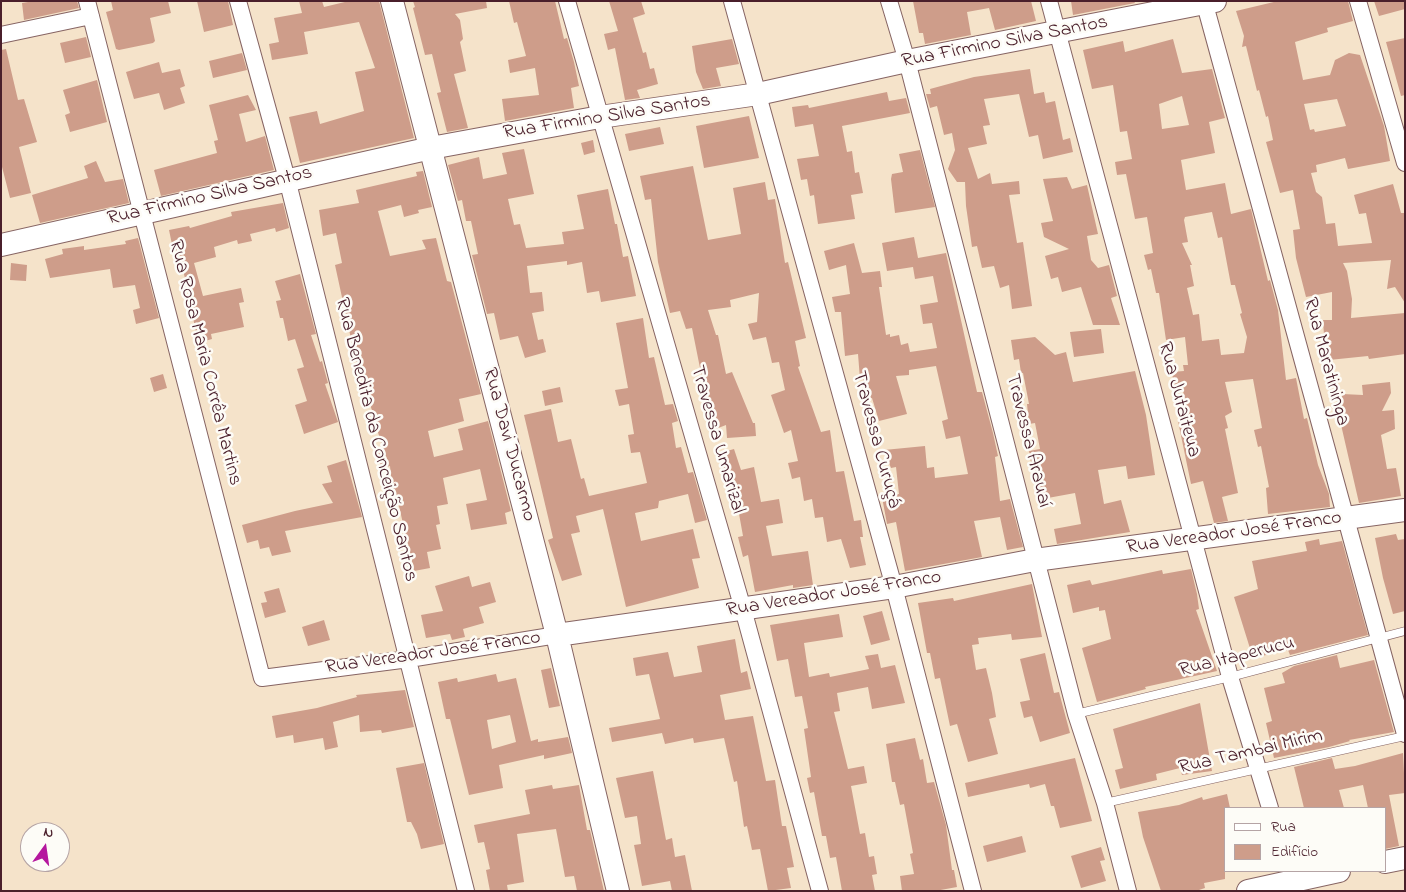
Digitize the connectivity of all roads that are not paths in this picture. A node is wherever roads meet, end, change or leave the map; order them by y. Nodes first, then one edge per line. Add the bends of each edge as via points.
1 (238, 1) edge
2 (392, 1) edge
3 (567, 1) edge
4 (732, 1) edge
5 (889, 1) edge
6 (1049, 1) edge
7 (1358, 1) edge
8 (1208, 2) edge
9 (89, 9) edge
10 (1057, 34) junction
11 (1, 35) edge
12 (907, 61) junction
13 (758, 94) junction
14 (600, 117) junction
15 (431, 148) junction
16 (1405, 163) edge
17 (287, 179) junction
18 (143, 212) junction
19 (1, 245) edge
20 (1405, 510) edge
21 (1346, 519) junction
22 (1194, 540) junction
23 (1035, 560) junction
24 (894, 587) junction
25 (743, 609) junction
26 (1405, 631) edge
27 (557, 635) junction
28 (1378, 638) junction
29 (409, 659) junction
30 (1230, 677) junction
31 (262, 678) joint
32 (1076, 714) junction
33 (1405, 735) edge
34 (1258, 768) junction
35 (1104, 803) junction
36 (1270, 807) edge
37 (1405, 858) edge
38 (1386, 862) edge
39 (1333, 872) edge
40 (1290, 880) edge
41 (466, 891) edge
42 (618, 891) edge
43 (820, 891) edge
44 (973, 891) edge
45 (1128, 891) edge
46 (1248, 891) edge

1 - 17 street, Rua Benedita da Conceição Santos
2 - 15 street, Rua Davi Ducarmo
3 - 14 street, Travessa Umarizal
4 - 13 street, Travessa Curuçá
5 - 12 street, Travessa Arauaí
6 - 10 street, Rua Jutaiteua
7 - 16 street
8 - 10 street, Rua Firmino Silva Santos
8 - 21 street, Rua Maratininga
9 - 11 street
9 - 18 street, Rua Rosa Maria Corrêa Martins
10 - 12 street, Rua Firmino Silva Santos
10 - 22 street, Rua Jutaiteua
12 - 13 street, Rua Firmino Silva Santos
12 - 23 street, Travessa Arauaí
13 - 14 street, Rua Firmino Silva Santos
13 - 24 street, Travessa Curuçá
14 - 15 street, Rua Firmino Silva Santos
14 - 25 street, Travessa Umarizal
15 - 17 street, Rua Firmino Silva Santos
15 - 27 street, Rua Davi Ducarmo
17 - 18 street, Rua Firmino Silva Santos
17 - 29 street, Rua Benedita da Conceição Santos
18 - 19 street, Rua Firmino Silva Santos
18 - 31 street, Rua Rosa Maria Corrêa Martins
20 - 21 street, Rua Vereador José Franco
21 - 22 street, Rua Vereador José Franco
21 - 28 street, Rua Maratininga
22 - 23 street, Rua Vereador José Franco
22 - 30 street, Rua Jutaiteua
23 - 24 street, Rua Vereador José Franco
23 - 32 street, Travessa Arauaí
24 - 25 street, Rua Vereador José Franco
24 - 44 street, Travessa Curuçá
25 - 27 street, Rua Vereador José Franco
25 - 43 street, Travessa Umarizal
26 - 28 lane, Rua Itaperucu
27 - 29 street, Rua Vereador José Franco
27 - 42 street, Rua Davi Ducarmo
28 - 30 lane, Rua Itaperucu
28 - 33 street, Rua Maratininga
29 - 31 street, Rua Vereador José Franco
29 - 41 street, Rua Benedita da Conceição Santos
30 - 32 lane, Rua Itaperucu
30 - 34 street, Rua Jutaiteua
32 - 35 street, Travessa Arauaí
33 - 34 lane, Rua Tambai Mirim
34 - 35 lane, Rua Tambai Mirim
34 - 36 street, Rua Jutaiteua
35 - 45 street, Travessa Arauaí
37 - 38 street
39 - 40 street
40 - 46 street

